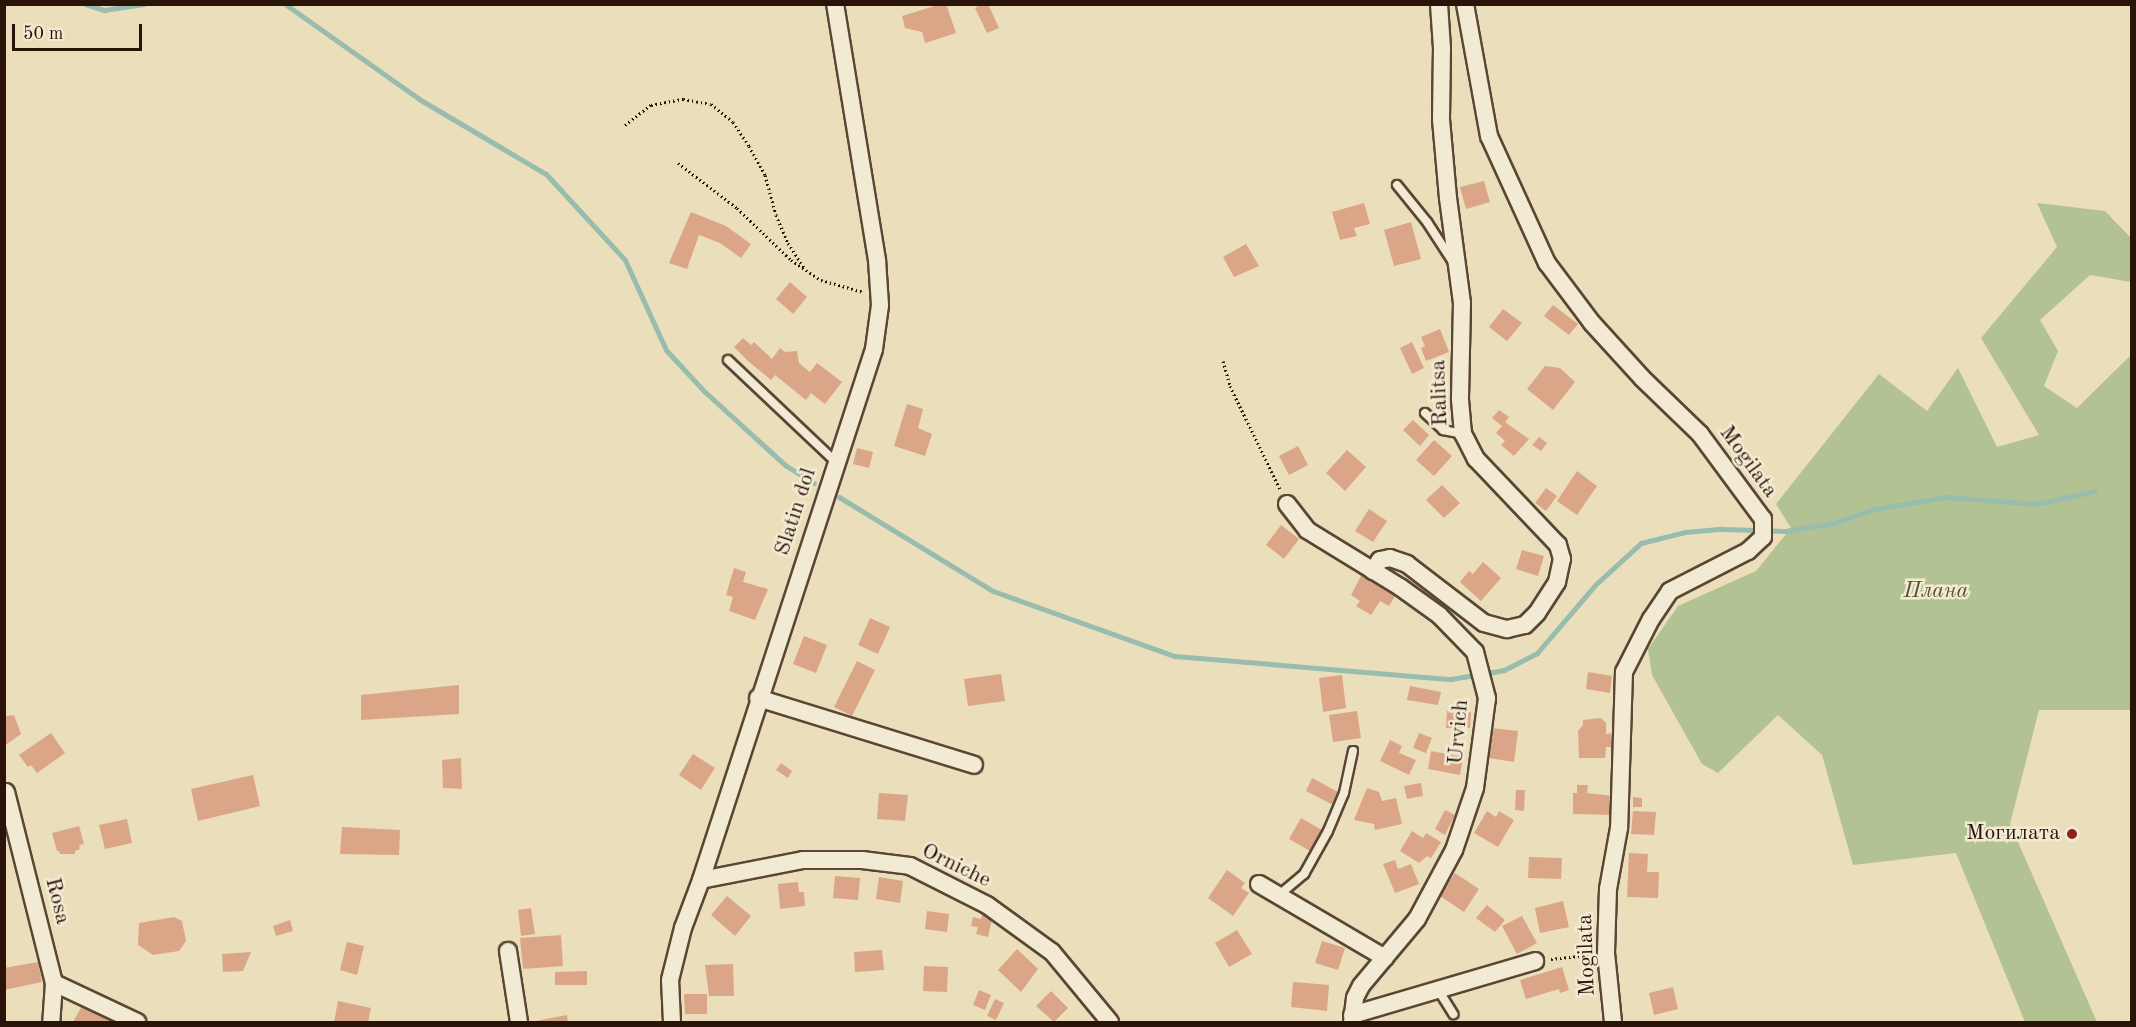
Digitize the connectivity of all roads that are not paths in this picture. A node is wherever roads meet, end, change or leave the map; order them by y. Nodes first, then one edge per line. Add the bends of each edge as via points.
1 (835, 4) edge
2 (1439, 4) edge
3 (1465, 4) edge
4 (1397, 185) dead end
5 (1457, 267) junction
6 (728, 360) dead end
7 (1425, 413) dead end
8 (1463, 434) junction
9 (836, 462) junction
10 (1287, 504) road end
11 (1373, 571) junction
12 (758, 698) junction
13 (1353, 751) dead end
14 (974, 765) dead end
15 (6, 792) dead end
16 (701, 880) junction
17 (1259, 884) dead end
18 (1278, 896) junction
19 (508, 951) dead end
20 (1386, 958) junction
21 (1536, 961) road end
22 (54, 983) junction
23 (1437, 988) junction
24 (1453, 1014) dead end
25 (1352, 1019) edge
26 (51, 1023) edge
27 (137, 1023) edge
28 (519, 1023) edge
29 (672, 1023) edge
30 (1110, 1023) edge
31 (1613, 1023) edge

1 - 9 street, Slatin dol via 877,260 879,298 874,349
2 - 5 street, Ralitsa via 1441,119
3 - 31 street, Mogilata via 1489,136 1547,263 1592,323 1700,434 1763,519 1763,537 1748,551 1670,591 1624,672 1619,828 1608,889 1606,953
4 - 5 lane
5 - 8 street, Ralitsa via 1462,303
6 - 9 lane
7 - 8 lane via 1443,430
8 - 11 street, Ralitsa via 1476,459 1558,545 1562,559 1557,582 1537,613 1525,625 1507,628 1484,623 1407,564 1390,558 1380,560
9 - 12 street, Slatin dol
10 - 11 street, Urvich via 1307,530
11 - 20 street, Urvich via 1439,615 1475,652 1487,698 1475,788 1454,850 1417,919
12 - 14 street
12 - 16 street, Slatin dol
13 - 18 lane via 1344,793 1328,831 1304,874
15 - 22 street, Rosa
16 - 29 street, Slatin dol via 682,928 670,980
16 - 30 street, Orniche via 803,860 862,860 910,866 987,905 1052,952
17 - 18 street
18 - 20 street
19 - 28 street
20 - 25 street, Urvich via 1361,986
21 - 23 street
22 - 26 street, Rosa
22 - 27 street
23 - 24 lane
23 - 25 street

